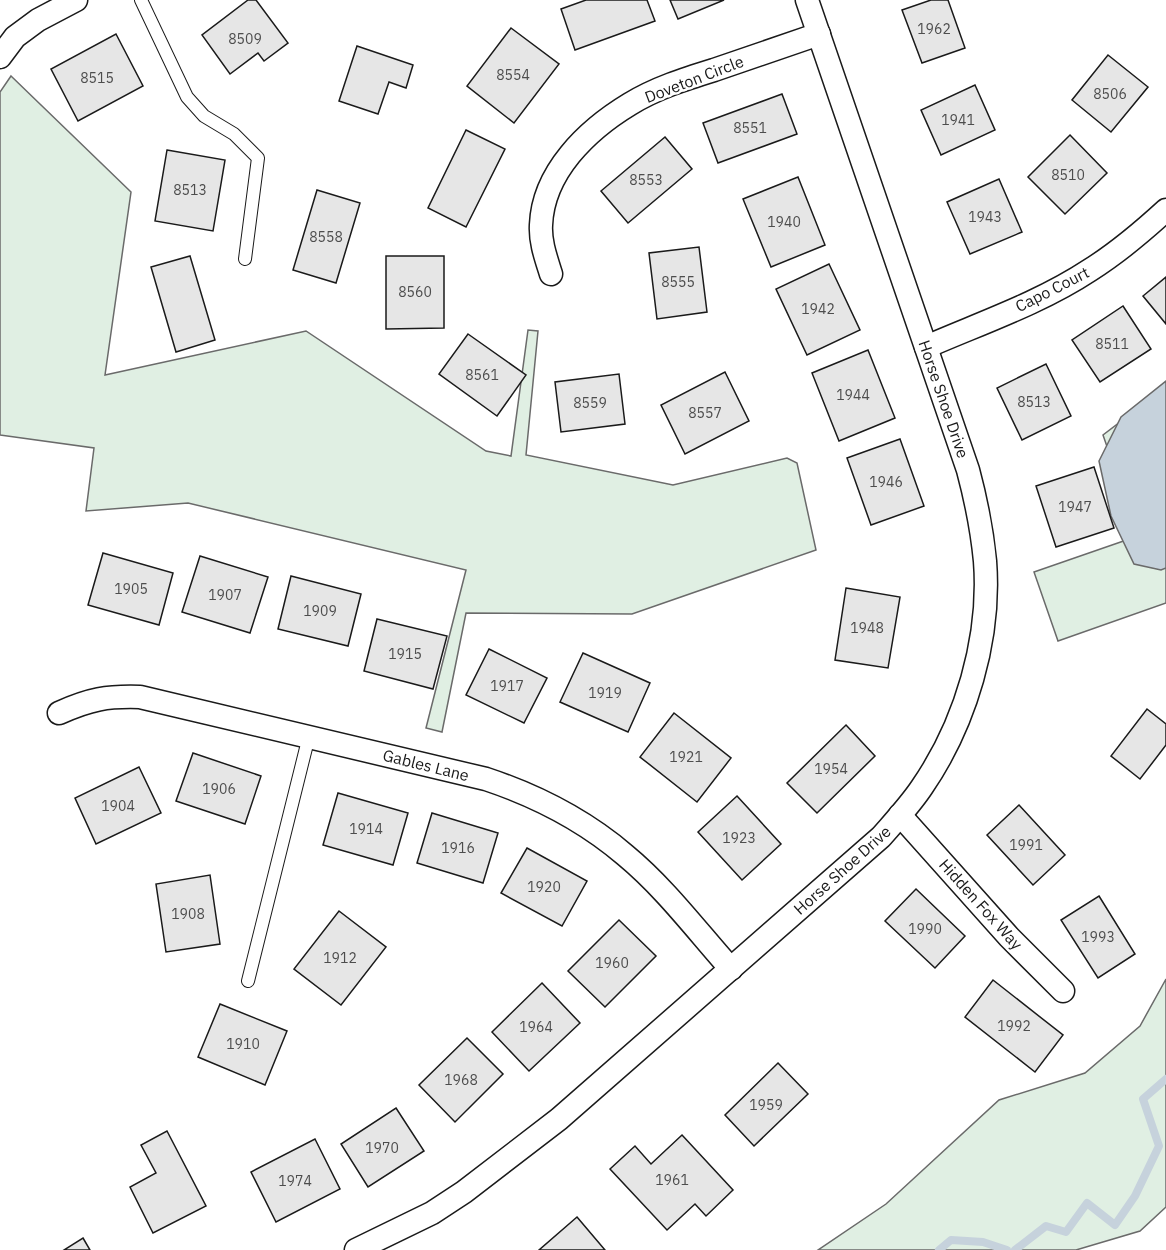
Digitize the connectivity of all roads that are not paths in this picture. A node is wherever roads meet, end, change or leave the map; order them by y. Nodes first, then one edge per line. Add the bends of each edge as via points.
1 (76, 0) edge
2 (141, 0) edge
3 (807, 0) edge
4 (819, 34) junction
5 (0, 57) edge
6 (1166, 210) edge
7 (245, 259) dead end
8 (551, 274) dead end
9 (926, 347) junction
10 (59, 713) dead end
11 (309, 736) junction
12 (900, 815) junction
13 (731, 969) junction
14 (248, 981) dead end
15 (1063, 991) dead end
16 (356, 1250) edge

1 - 5 street via 15,37
2 - 7 lane via 187,97 204,116 234,134 258,158
3 - 4 street, Horse Shoe Drive
4 - 8 street, Doveton Circle via 665,86 603,122 559,169 544,201 543,251
4 - 9 street, Horse Shoe Drive
6 - 9 street, Capo Court via 1088,272 1026,305
9 - 12 street, Horse Shoe Drive via 978,510 985,562 985,611 975,667 951,737
10 - 11 street, Gables Lane via 82,702 111,696 140,697
11 - 13 street, Gables Lane via 486,779 564,812 633,863
11 - 14 lane
12 - 13 street, Horse Shoe Drive via 881,837
12 - 15 street, Hidden Fox Way
13 - 16 street, Horse Shoe Drive via 559,1119 465,1192 432,1213

